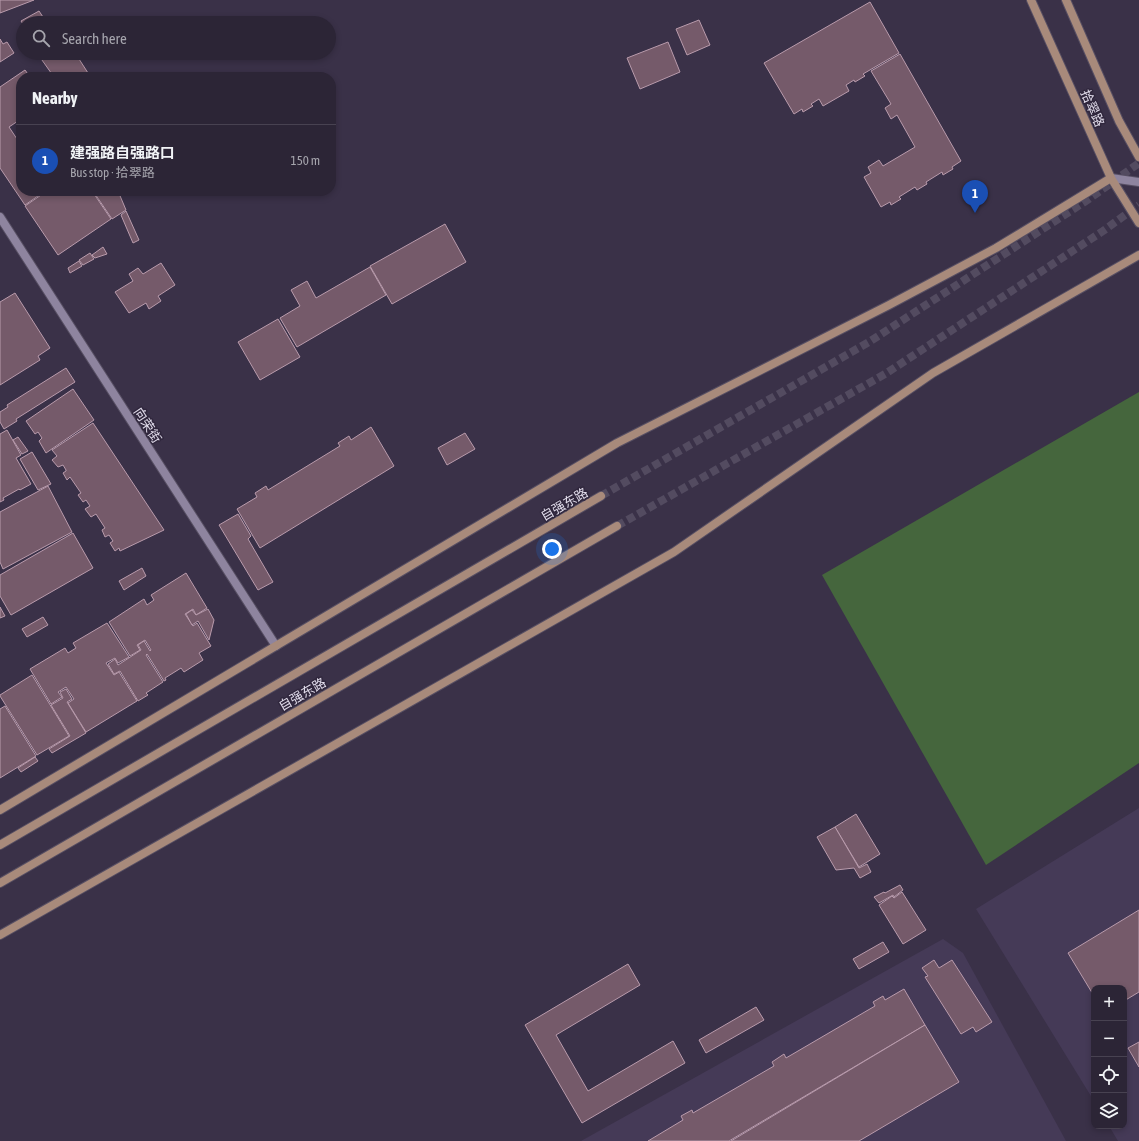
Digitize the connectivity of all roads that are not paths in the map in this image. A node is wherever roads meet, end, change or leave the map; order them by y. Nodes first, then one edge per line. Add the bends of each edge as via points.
1 (1030, 0) edge
2 (1066, 0) edge
3 (1139, 157) edge
4 (1111, 178) junction
5 (1139, 182) edge
6 (0, 217) edge
7 (1139, 223) edge
8 (1139, 255) edge
9 (601, 496) tunnel mouth
10 (617, 526) tunnel mouth
11 (276, 646) junction
12 (0, 810) edge
13 (0, 845) edge
14 (0, 883) edge
15 (0, 935) edge

1 - 4 main road, 拾翠路
2 - 3 main road, 拾翠路 via 1119,121
4 - 5 street
4 - 7 main road, 拾翠路
4 - 11 main road via 982,255 617,443
6 - 11 street, 向荣街
8 - 15 main road via 933,373 674,552
9 - 13 main road, 自强东路
10 - 14 main road, 自强东路
11 - 12 main road

